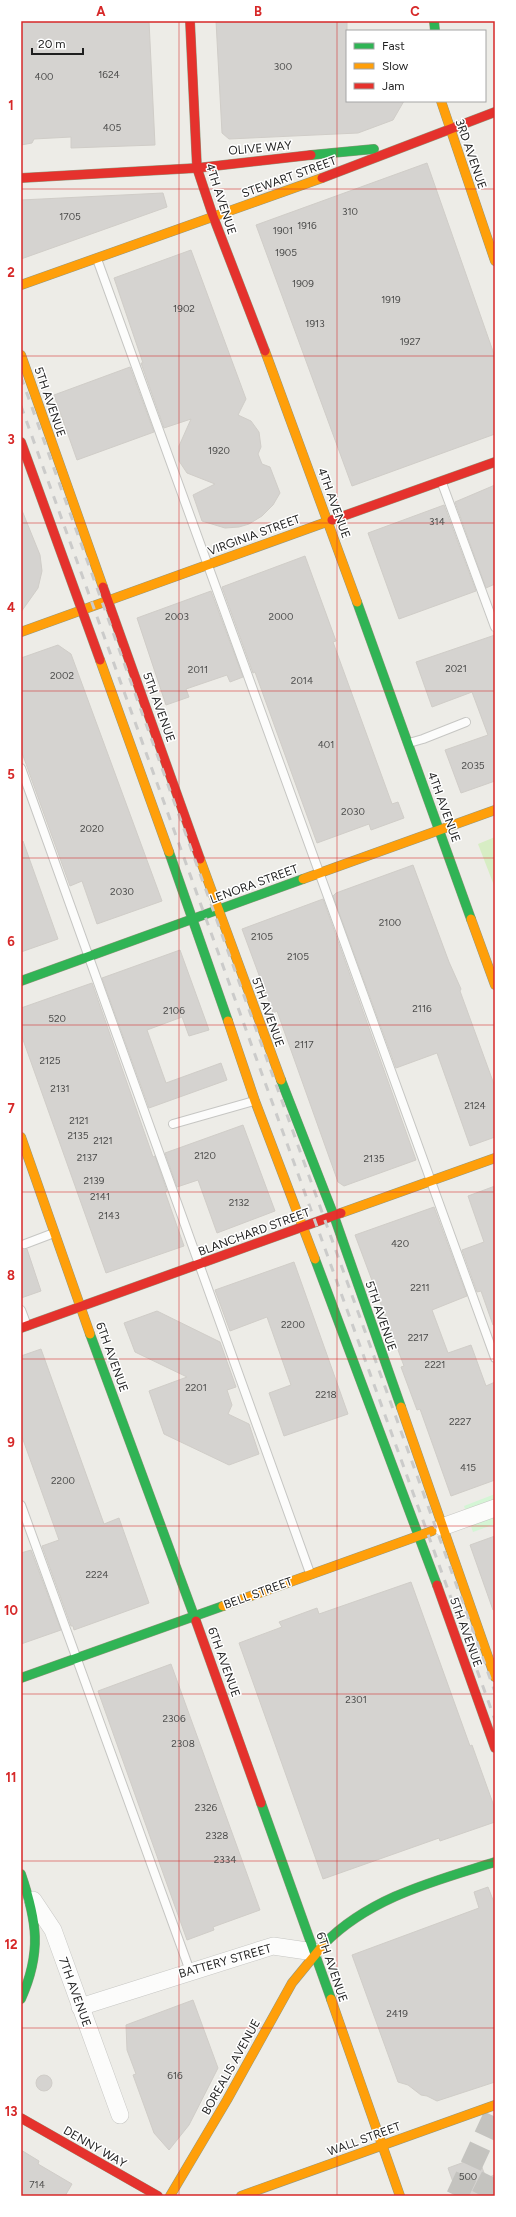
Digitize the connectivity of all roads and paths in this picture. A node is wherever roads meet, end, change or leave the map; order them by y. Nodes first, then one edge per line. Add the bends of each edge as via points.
1 (190, 21) edge
2 (440, 102) edge
3 (495, 112) edge
4 (449, 128) junction
5 (404, 145) junction
6 (197, 168) junction
7 (21, 178) edge
8 (213, 216) junction
9 (97, 258) junction
10 (495, 261) edge
11 (21, 285) edge
12 (21, 355) edge
13 (21, 442) edge
14 (495, 462) edge
15 (442, 481) junction
16 (328, 521) junction
17 (207, 565) junction
18 (107, 601) junction
19 (82, 610) junction
20 (495, 627) edge
21 (21, 632) edge
22 (466, 722) dead end
23 (408, 743) junction
24 (21, 768) edge
25 (495, 810) edge
26 (440, 830) junction
27 (320, 873) junction
28 (218, 910) junction
29 (193, 918) junction
30 (88, 956) junction
31 (21, 981) edge
32 (495, 985) edge
33 (255, 1101) junction
34 (173, 1124) dead end
35 (21, 1137) edge
36 (495, 1158) edge
37 (432, 1180) junction
38 (334, 1216) junction
39 (302, 1228) junction
40 (55, 1233) junction
41 (25, 1244) dead end
42 (198, 1265) junction
43 (80, 1306) junction
44 (21, 1310) edge
45 (24, 1327) edge
46 (495, 1358) edge
47 (21, 1505) edge
48 (495, 1508) edge
49 (442, 1527) junction
50 (419, 1535) junction
51 (310, 1574) junction
52 (195, 1616) junction
53 (76, 1657) junction
54 (495, 1677) edge
55 (21, 1678) edge
56 (495, 1748) edge
57 (495, 1862) edge
58 (21, 1876) edge
59 (28, 1893) junction
60 (314, 1952) junction
61 (190, 1971) junction
62 (21, 1999) edge
63 (80, 2007) junction
64 (495, 2105) edge
65 (120, 2115) dead end
66 (21, 2118) edge
67 (383, 2145) junction
68 (158, 2196) edge
69 (170, 2196) edge
70 (241, 2196) edge
71 (400, 2196) edge

1 - 6 main road, 4TH AVENUE
2 - 4 main road, 3RD AVENUE
3 - 4 main road, STEWART STREET
4 - 5 main road, STEWART STREET
4 - 10 main road, 3RD AVENUE
5 - 6 main road, OLIVE WAY
5 - 8 main road, STEWART STREET via 300,186
6 - 7 main road, OLIVE WAY
6 - 8 main road, 4TH AVENUE
8 - 9 main road, STEWART STREET
8 - 16 main road, 4TH AVENUE
9 - 11 main road, STEWART STREET
9 - 17 lane
12 - 18 main road, 5TH AVENUE
13 - 19 main road, 5TH AVENUE
14 - 15 main road, VIRGINIA STREET
15 - 16 main road, VIRGINIA STREET
15 - 20 lane
16 - 17 main road, VIRGINIA STREET
16 - 23 main road, 4TH AVENUE
17 - 18 main road, VIRGINIA STREET
17 - 27 lane
18 - 19 main road, VIRGINIA STREET
18 - 28 main road, 5TH AVENUE
19 - 21 main road, VIRGINIA STREET
19 - 29 main road, 5TH AVENUE
22 - 23 lane via 423,740
23 - 26 main road, 4TH AVENUE
24 - 30 lane
25 - 26 main road, LENORA STREET
26 - 27 main road, LENORA STREET
26 - 32 main road, 4TH AVENUE
27 - 28 main road, LENORA STREET
27 - 37 lane
28 - 29 main road, LENORA STREET
28 - 38 main road, 5TH AVENUE via 284,1092
29 - 30 main road, LENORA STREET
29 - 33 main road, 5TH AVENUE
30 - 31 main road, LENORA STREET
30 - 42 lane
33 - 34 lane
33 - 39 main road, 5TH AVENUE
35 - 40 main road, 6TH AVENUE
36 - 37 main road, BLANCHARD STREET
37 - 38 main road, BLANCHARD STREET
37 - 46 lane
38 - 39 main road, BLANCHARD STREET
38 - 49 main road, 5TH AVENUE
39 - 42 main road, BLANCHARD STREET
39 - 50 main road, 5TH AVENUE
40 - 41 lane
40 - 43 main road, 6TH AVENUE
42 - 43 main road, BLANCHARD STREET
42 - 51 lane
43 - 45 main road, BLANCHARD STREET
43 - 52 main road, 6TH AVENUE
44 - 45 lane
47 - 53 lane
48 - 49 street, BELL STREET
49 - 50 main road, BELL STREET
49 - 54 main road, 5TH AVENUE
50 - 51 main road, BELL STREET
50 - 56 main road, 5TH AVENUE
51 - 52 main road, BELL STREET
52 - 53 main road, BELL STREET
52 - 60 main road, 6TH AVENUE
53 - 55 main road, BELL STREET
53 - 61 lane
57 - 60 main road via 378,1903 340,1926
58 - 59 main road, 7TH AVENUE
59 - 62 main road via 37,1924 38,1940 33,1971
59 - 63 street, 7TH AVENUE via 53,1930
60 - 61 street, BATTERY STREET via 273,1946
60 - 67 main road, 6TH AVENUE
60 - 69 main road, BOREALIS AVENUE via 292,1983
61 - 63 street, BATTERY STREET
63 - 65 street, 7TH AVENUE
64 - 67 main road, WALL STREET
66 - 68 main road, DENNY WAY
67 - 70 main road, WALL STREET
67 - 71 main road, 6TH AVENUE

